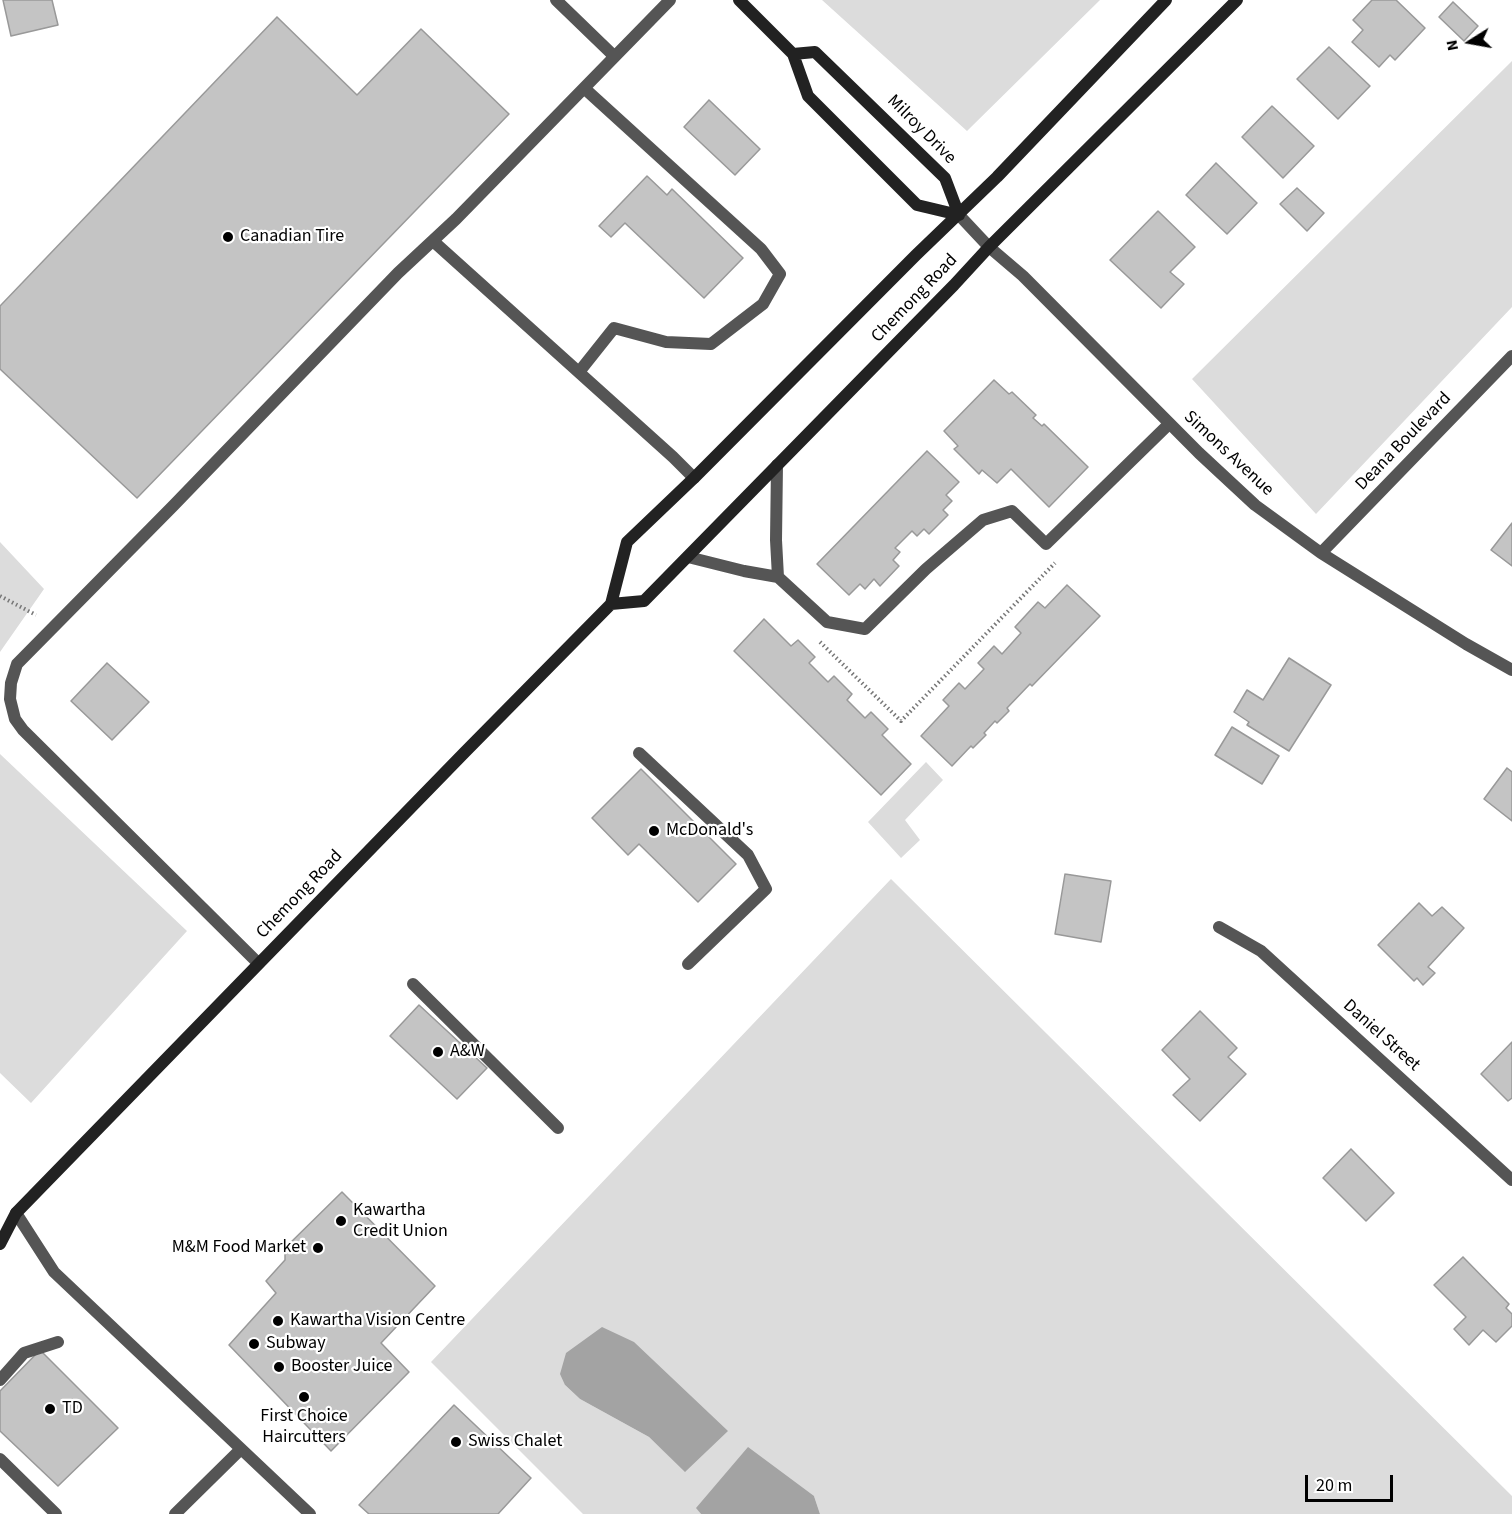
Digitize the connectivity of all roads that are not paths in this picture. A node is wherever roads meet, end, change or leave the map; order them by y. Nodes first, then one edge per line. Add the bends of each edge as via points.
1 (556, 0) edge
2 (670, 0) edge
3 (739, 0) edge
4 (1167, 0) edge
5 (1237, 0) edge
6 (793, 54) junction
7 (614, 56) junction
8 (584, 88) junction
9 (959, 215) junction
10 (433, 241) junction
11 (990, 247) junction
12 (1512, 356) edge
13 (579, 372) junction
14 (1169, 424) junction
15 (777, 465) junction
16 (694, 478) junction
17 (1322, 553) junction
18 (688, 557) junction
19 (778, 577) junction
20 (611, 604) junction
21 (1512, 670) edge
22 (639, 753) dead end
23 (1219, 927) dead end
24 (258, 963) junction
25 (688, 964) dead end
26 (413, 984) dead end
27 (558, 1128) dead end
28 (1512, 1180) edge
29 (16, 1213) junction
30 (0, 1219) edge
31 (0, 1244) edge
32 (58, 1342) dead end
33 (0, 1380) edge
34 (241, 1449) junction
35 (0, 1459) edge
36 (56, 1514) edge
37 (175, 1514) edge
38 (310, 1514) edge

1 - 7 street
2 - 7 street
3 - 6 main road
4 - 9 main road, Chemong Road
5 - 11 main road, Chemong Road
6 - 9 main road via 808,96 917,205
6 - 9 main road, Milroy Drive via 814,52 945,178
7 - 8 street
8 - 10 street
8 - 13 street via 761,249 780,274 763,304 711,344 666,342 614,328
9 - 11 street, Simons Avenue
9 - 16 main road, Chemong Road
10 - 13 street
10 - 24 street via 17,664 10,683 15,719 23,730
11 - 14 street, Simons Avenue
11 - 15 main road, Chemong Road
12 - 17 street, Deana Boulevard
13 - 16 street
14 - 17 street, Simons Avenue via 1255,504
14 - 19 street via 1046,544 1012,511 983,520 865,629 827,622
15 - 18 main road, Chemong Road
15 - 19 street
16 - 20 main road, Chemong Road via 627,542
17 - 21 street, Simons Avenue
18 - 19 street
18 - 20 main road, Chemong Road via 644,601
20 - 24 main road, Chemong Road
22 - 25 street via 748,855 766,889
23 - 28 street, Daniel Street via 1261,951
24 - 29 main road, Chemong Road
26 - 27 street
29 - 30 main road, Chemong Road
29 - 31 main road, Chemong Road
29 - 34 street via 54,1272
32 - 33 street via 24,1353
34 - 37 street
34 - 38 street
35 - 36 street

